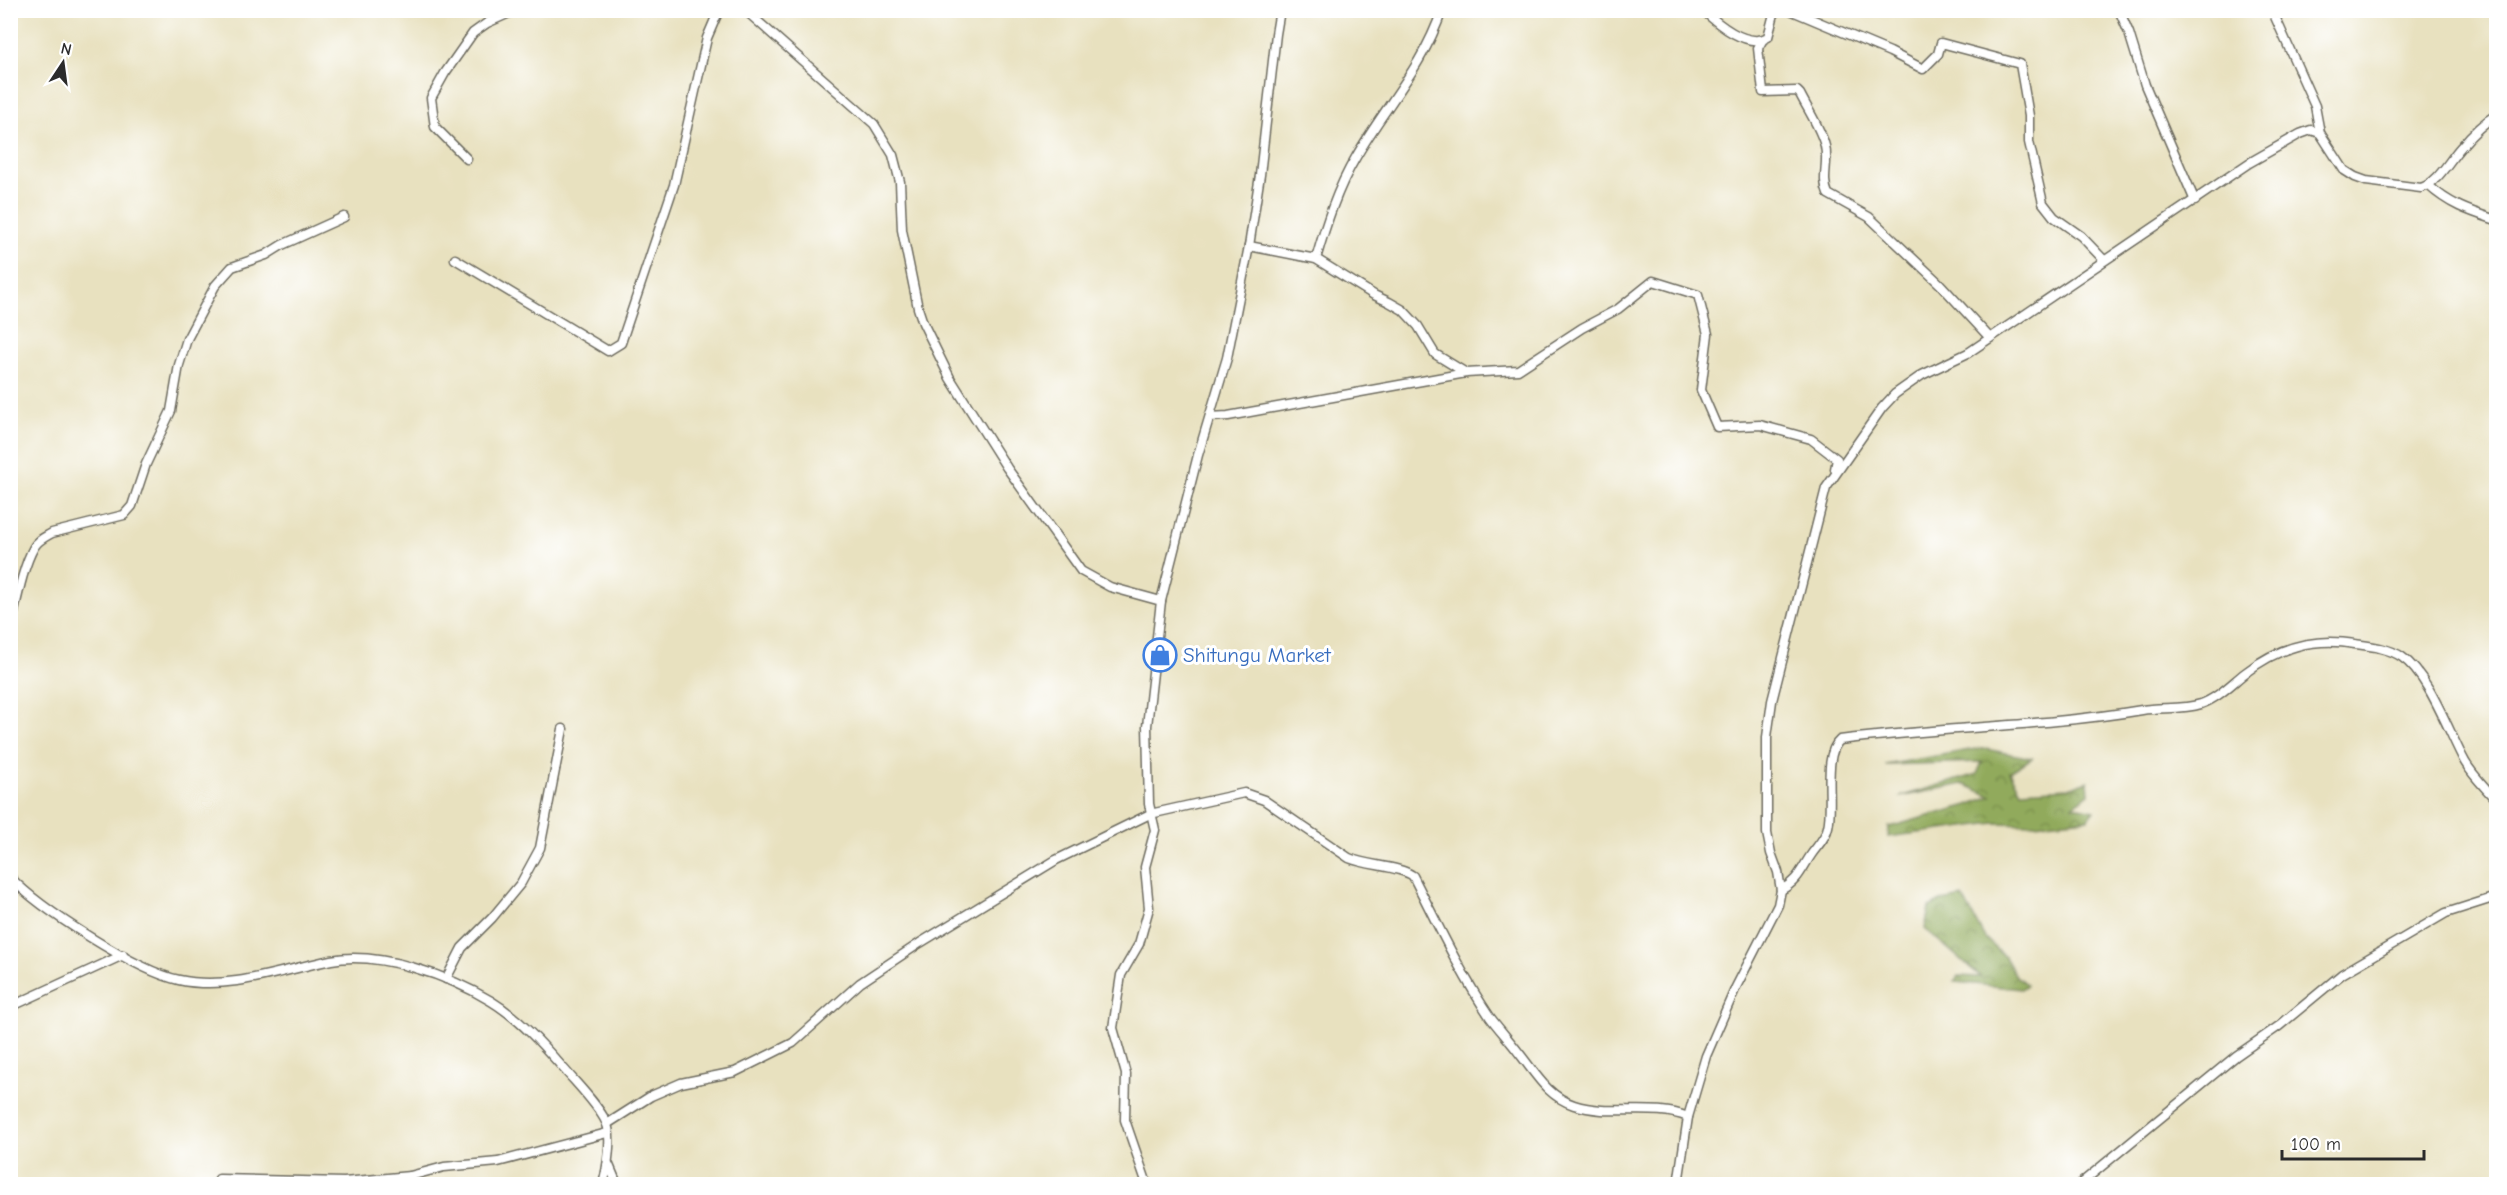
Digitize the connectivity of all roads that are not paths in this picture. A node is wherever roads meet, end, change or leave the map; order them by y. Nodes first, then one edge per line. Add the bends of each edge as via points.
1 (516, 10) edge
2 (719, 10) edge
3 (745, 10) edge
4 (1281, 10) edge
5 (1442, 10) edge
6 (1703, 10) edge
7 (1775, 10) edge
8 (1790, 10) edge
9 (2119, 10) edge
10 (2272, 10) edge
11 (1762, 41) junction
12 (2496, 114) edge
13 (2320, 133) junction
14 (467, 159) dead end
15 (2428, 185) junction
16 (2195, 201) junction
17 (344, 217) dead end
18 (2496, 220) edge
19 (1249, 246) junction
20 (455, 259) dead end
21 (1316, 259) junction
22 (2104, 260) junction
23 (1990, 338) junction
24 (1466, 373) junction
25 (1210, 417) junction
26 (1835, 473) junction
27 (1161, 602) junction
28 (10, 629) edge
29 (563, 729) dead end
30 (2496, 800) edge
31 (1150, 814) junction
32 (10, 877) edge
33 (1781, 890) junction
34 (2496, 897) edge
35 (123, 956) junction
36 (446, 979) junction
37 (10, 1007) edge
38 (1688, 1117) junction
39 (607, 1128) junction
40 (609, 1165) junction
41 (219, 1179) dead end
42 (603, 1185) edge
43 (617, 1185) edge
44 (1147, 1185) edge
45 (1678, 1185) edge
46 (2080, 1185) edge

1 - 14 street via 473,33 431,98 435,127
2 - 20 street via 707,38 674,185 621,344 608,351
3 - 27 street via 874,124 887,144 900,182 902,230 923,322 950,378 1050,531 1081,572 1093,580
4 - 19 street
5 - 21 street via 1432,39 1339,188
6 - 11 street via 1736,34
7 - 11 street via 1768,37
8 - 22 street via 1890,51 1923,69 1938,54 1941,42 2020,64 2029,142 2043,203
9 - 16 street via 2145,85
10 - 13 street via 2315,106
11 - 23 street via 1758,48 1763,92 1800,94 1825,144 1824,179 1828,194 1869,218 1940,284
12 - 15 street via 2461,146
13 - 15 street via 2344,170 2355,177 2411,188
13 - 16 street via 2311,130 2287,141
15 - 18 street via 2445,201
16 - 22 street
17 - 28 street via 226,271 187,339 171,411 128,512 42,538 34,547
19 - 21 street
19 - 25 street via 1227,358
21 - 24 street via 1403,310 1435,354
22 - 23 street
23 - 26 street via 1895,394
24 - 25 street
24 - 26 street via 1525,368 1653,282 1698,295 1708,334 1701,390 1717,427 1760,424 1811,439 1837,459
25 - 27 street
26 - 33 street via 1822,501 1772,701 1767,737 1767,833
27 - 31 street via 1147,726
29 - 36 street via 540,848 521,883 462,948
30 - 33 street via 2466,764 2436,702 2402,657 2380,648 2326,640 2289,647 2269,656 2217,696 2198,705 2081,720 1840,740 1831,764 1826,832 1799,877
31 - 38 street via 1244,793 1264,800 1349,858 1409,873 1491,1019 1551,1093 1574,1105 1599,1111 1664,1111
31 - 39 street via 1056,860 920,943 860,983 793,1043 735,1072 681,1083 651,1096
31 - 44 street via 1155,830 1145,867 1149,908 1139,944 1121,975 1113,1028 1126,1074 1125,1120
32 - 35 street via 40,905
33 - 38 street via 1768,928 1715,1035
34 - 46 street via 2446,913 2342,974
35 - 36 street via 161,975 196,983 365,958
35 - 37 street
36 - 39 street via 492,1001 525,1029 578,1084
38 - 45 street
39 - 40 street
39 - 41 street via 498,1162 444,1167 410,1176 344,1182
40 - 42 street
40 - 43 street

